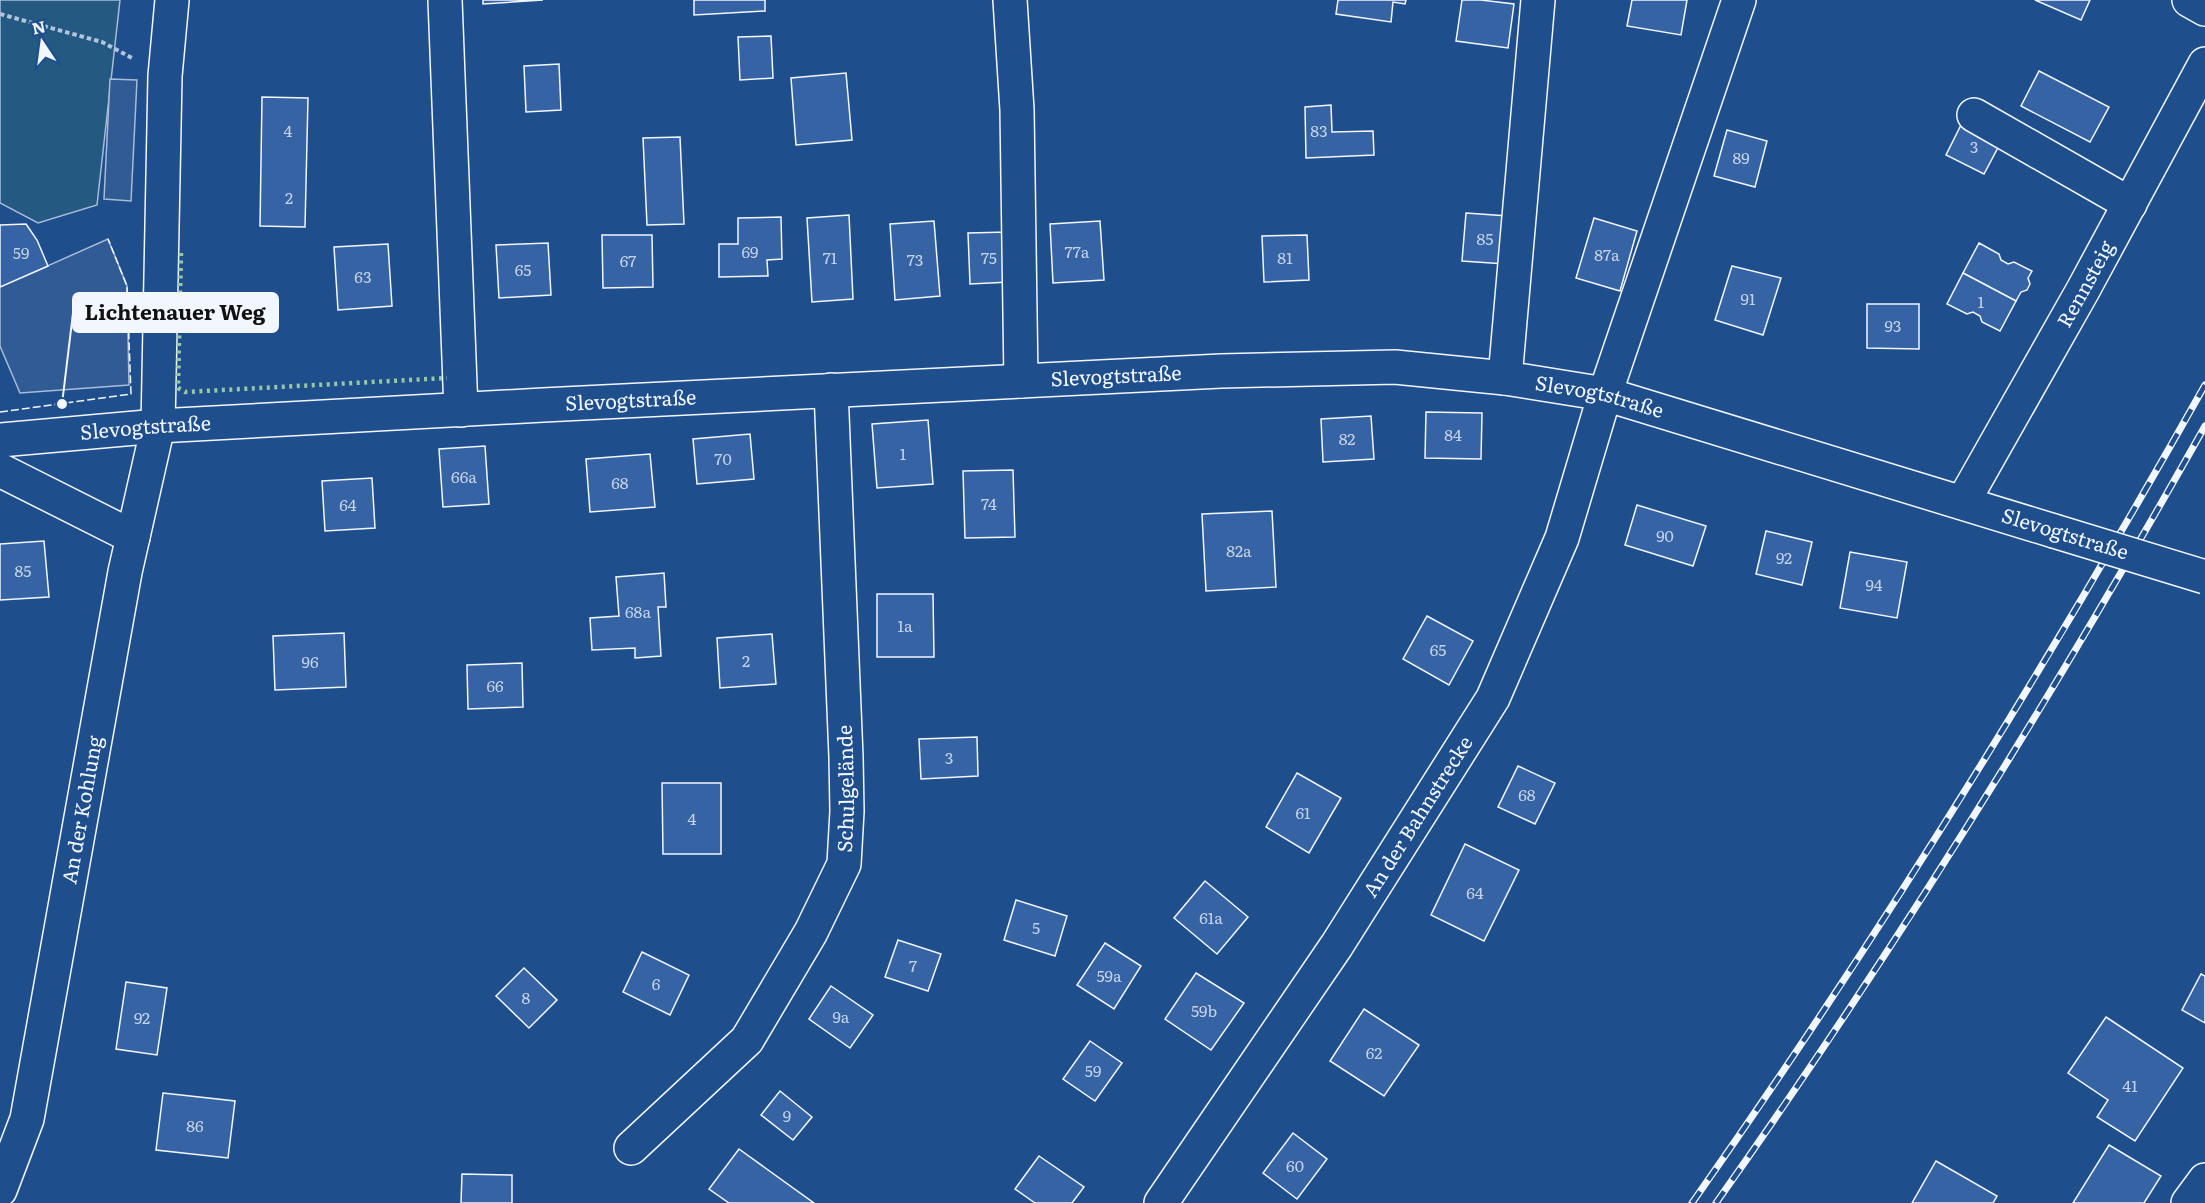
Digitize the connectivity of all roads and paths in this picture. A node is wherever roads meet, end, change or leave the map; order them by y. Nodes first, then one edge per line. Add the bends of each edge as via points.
1 (172, 0) edge
2 (445, 0) edge
3 (1010, 0) edge
4 (1538, 0) edge
5 (1739, 0) edge
6 (2189, 0) edge
7 (2205, 9) edge
8 (0, 14) edge
9 (2205, 64) edge
10 (165, 76) junction
11 (1974, 115) dead end
12 (2130, 204) junction
13 (1505, 378) junction
14 (1021, 381) junction
15 (831, 390) junction
16 (1605, 394) junction
17 (461, 410) junction
18 (158, 426) junction
19 (0, 440) edge
20 (0, 470) edge
21 (1963, 502) junction
22 (133, 537) junction
23 (2205, 577) edge
24 (631, 1148) dead end
25 (2205, 1180) edge
26 (0, 1190) edge
27 (1161, 1203) edge
28 (2188, 1203) edge

1 - 10 street, An der Kohlung
2 - 17 street
3 - 14 street via 1017,110
4 - 13 street
5 - 16 street, An der Bahnstrecke
6 - 7 street
8 - 10 path via 102,42
9 - 12 street, Rennsteig
10 - 18 street, An der Kohlung
11 - 12 street
12 - 21 street, Rennsteig
13 - 14 street, Slevogtstraße via 1395,367
13 - 16 street, Slevogtstraße
14 - 15 street, Slevogtstraße
15 - 17 street, Slevogtstraße
15 - 24 street, Schulgelände via 846,757 844,864 811,932 747,1040
16 - 21 street, Slevogtstraße
16 - 27 street, An der Bahnstrecke via 1562,538 1493,698 1337,945
17 - 18 street, Slevogtstraße
18 - 19 street, Slevogtstraße
18 - 22 street, An der Kohlung
20 - 22 street
21 - 23 street, Slevogtstraße, bridge
22 - 26 street, An der Kohlung via 27,1119
25 - 28 street

